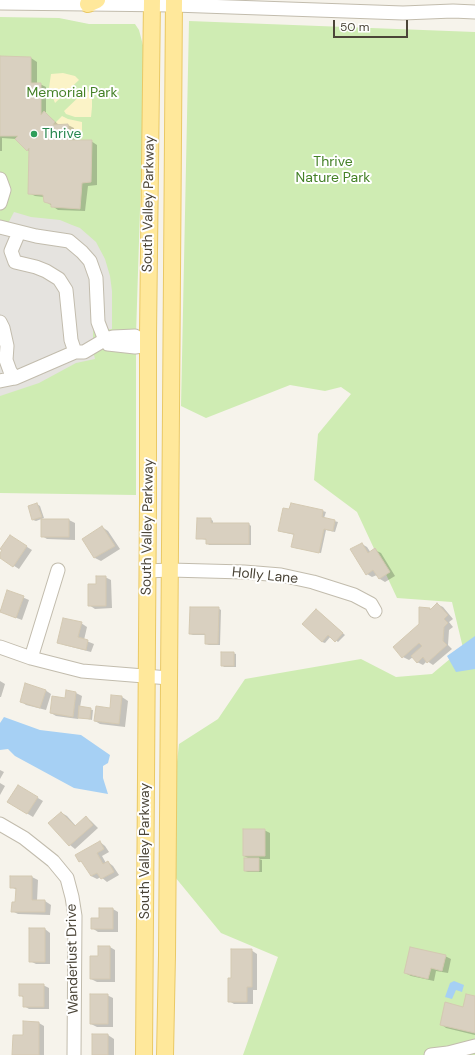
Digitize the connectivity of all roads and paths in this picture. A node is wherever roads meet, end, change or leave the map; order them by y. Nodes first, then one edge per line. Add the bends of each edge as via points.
1 (93, 2) edge
2 (152, 2) edge
3 (174, 2) edge
4 (0, 3) edge
5 (266, 4) edge
6 (475, 12) edge
7 (0, 179) edge
8 (0, 203) edge
9 (0, 226) edge
10 (19, 232) junction
11 (0, 322) edge
12 (106, 339) junction
13 (172, 344) junction
14 (149, 345) junction
15 (75, 352) junction
16 (15, 378) junction
17 (0, 381) edge
18 (58, 570) dead end
19 (170, 570) junction
20 (147, 572) junction
21 (375, 612) dead end
22 (0, 647) edge
23 (31, 658) junction
24 (147, 677) junction
25 (169, 678) junction
26 (0, 824) edge
27 (475, 1046) edge
28 (74, 1055) edge
29 (144, 1055) edge
30 (165, 1055) edge
31 (431, 1055) edge

1 - 2 street
1 - 4 street
2 - 3 street
2 - 14 main road, South Valley Parkway
3 - 5 street
3 - 13 main road, South Valley Parkway
5 - 6 street via 403,13
7 - 8 street via 4,190
9 - 10 street
10 - 12 street via 69,241 90,261 96,278 98,322
10 - 15 street via 10,252 15,262 36,266 46,271 59,279 66,290 71,340
11 - 16 street via 7,346 6,360
12 - 14 street via 108,344 114,345
12 - 15 street via 84,352
13 - 14 main road
13 - 19 main road, South Valley Parkway
14 - 20 main road, South Valley Parkway
15 - 16 street
16 - 17 street
18 - 23 street
19 - 20 street, Holly Lane
19 - 21 street, Holly Lane via 281,575 354,595 371,604
19 - 25 main road, South Valley Parkway
20 - 24 main road, South Valley Parkway
22 - 23 street
23 - 24 street via 82,671
24 - 25 street
24 - 29 main road, South Valley Parkway
25 - 30 main road, South Valley Parkway
26 - 28 street, Wanderlust Drive via 24,838 53,861 67,878 75,916
27 - 31 street

